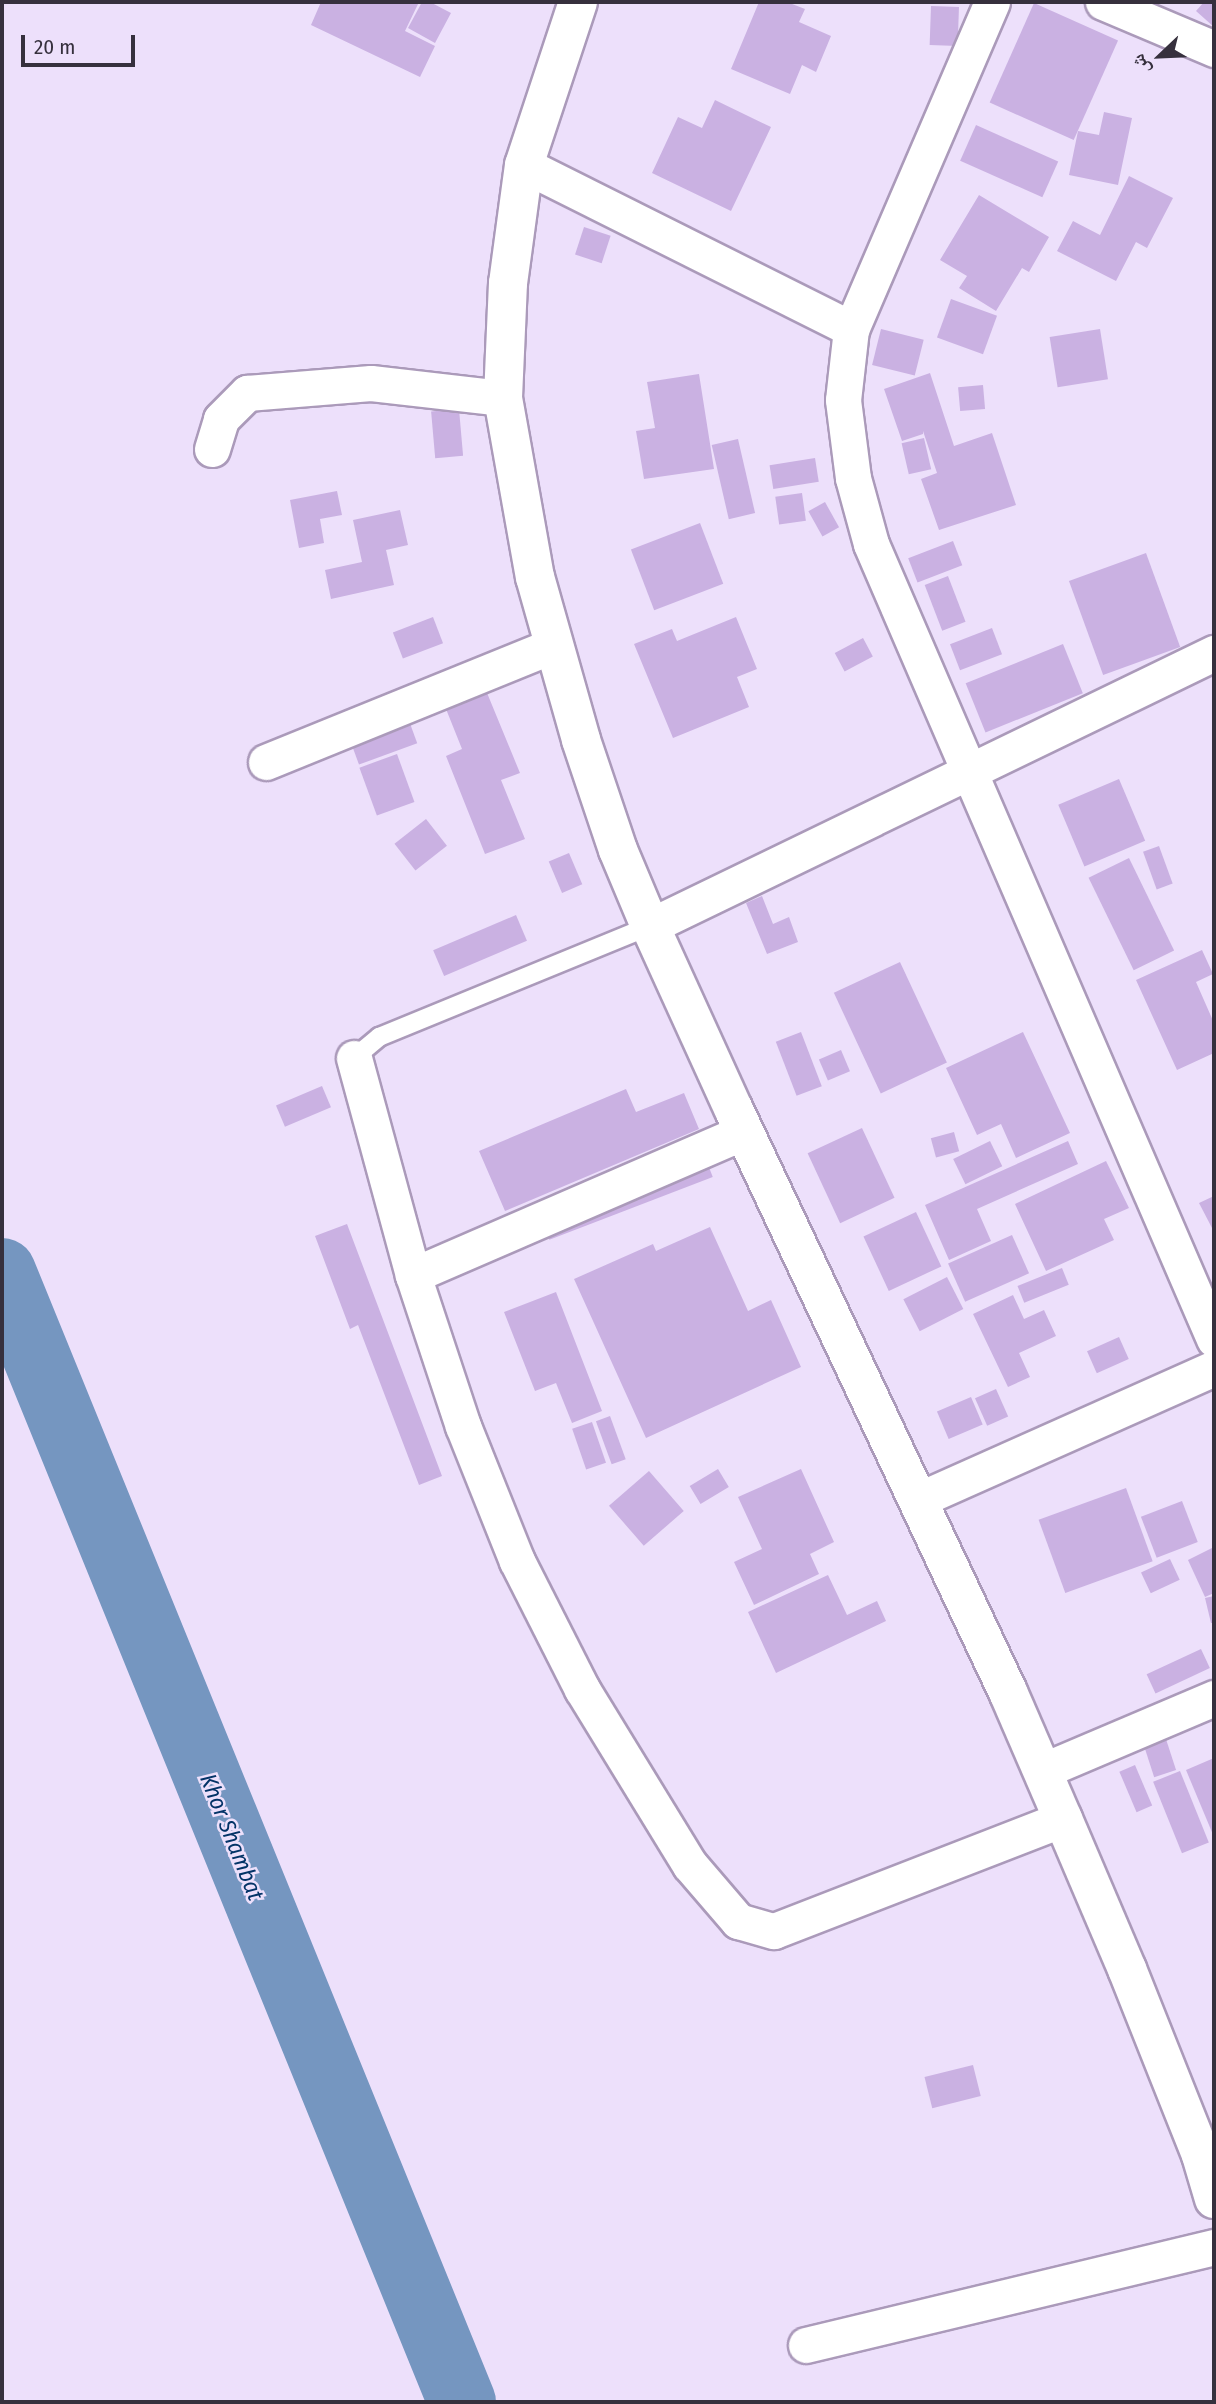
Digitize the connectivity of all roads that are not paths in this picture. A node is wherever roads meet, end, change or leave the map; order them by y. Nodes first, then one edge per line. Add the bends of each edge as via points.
1 (578, 2) edge
2 (992, 2) edge
3 (1103, 2) edge
4 (1214, 49) edge
5 (523, 165) junction
6 (851, 329) junction
7 (503, 398) junction
8 (212, 449) dead end
9 (554, 645) junction
10 (1214, 653) edge
11 (267, 762) dead end
12 (970, 769) junction
13 (650, 926) junction
14 (355, 1058) joint
15 (744, 1132) junction
16 (413, 1275) junction
17 (1214, 1339) edge
18 (1214, 1368) edge
19 (918, 1500) junction
20 (1214, 1698) edge
21 (1042, 1771) junction
22 (1063, 1819) junction
23 (1214, 2199) edge
24 (1214, 2247) edge
25 (806, 2346) dead end

1 - 5 street
2 - 6 street
3 - 4 street
5 - 6 street
5 - 7 street via 508,283
6 - 12 street via 843,400 853,478 871,544
7 - 8 street via 371,383 247,393 221,419
7 - 9 street via 535,577
9 - 11 street
9 - 13 street via 618,850
10 - 12 street
12 - 13 street
12 - 17 street
13 - 14 lane via 379,1037
13 - 15 street
14 - 16 street
15 - 16 street
15 - 19 street
16 - 22 street via 463,1426 529,1584 582,1689 690,1865 738,1921 774,1931
18 - 19 street
19 - 21 street
20 - 21 street
21 - 22 street
22 - 23 street via 1201,2155
24 - 25 street

